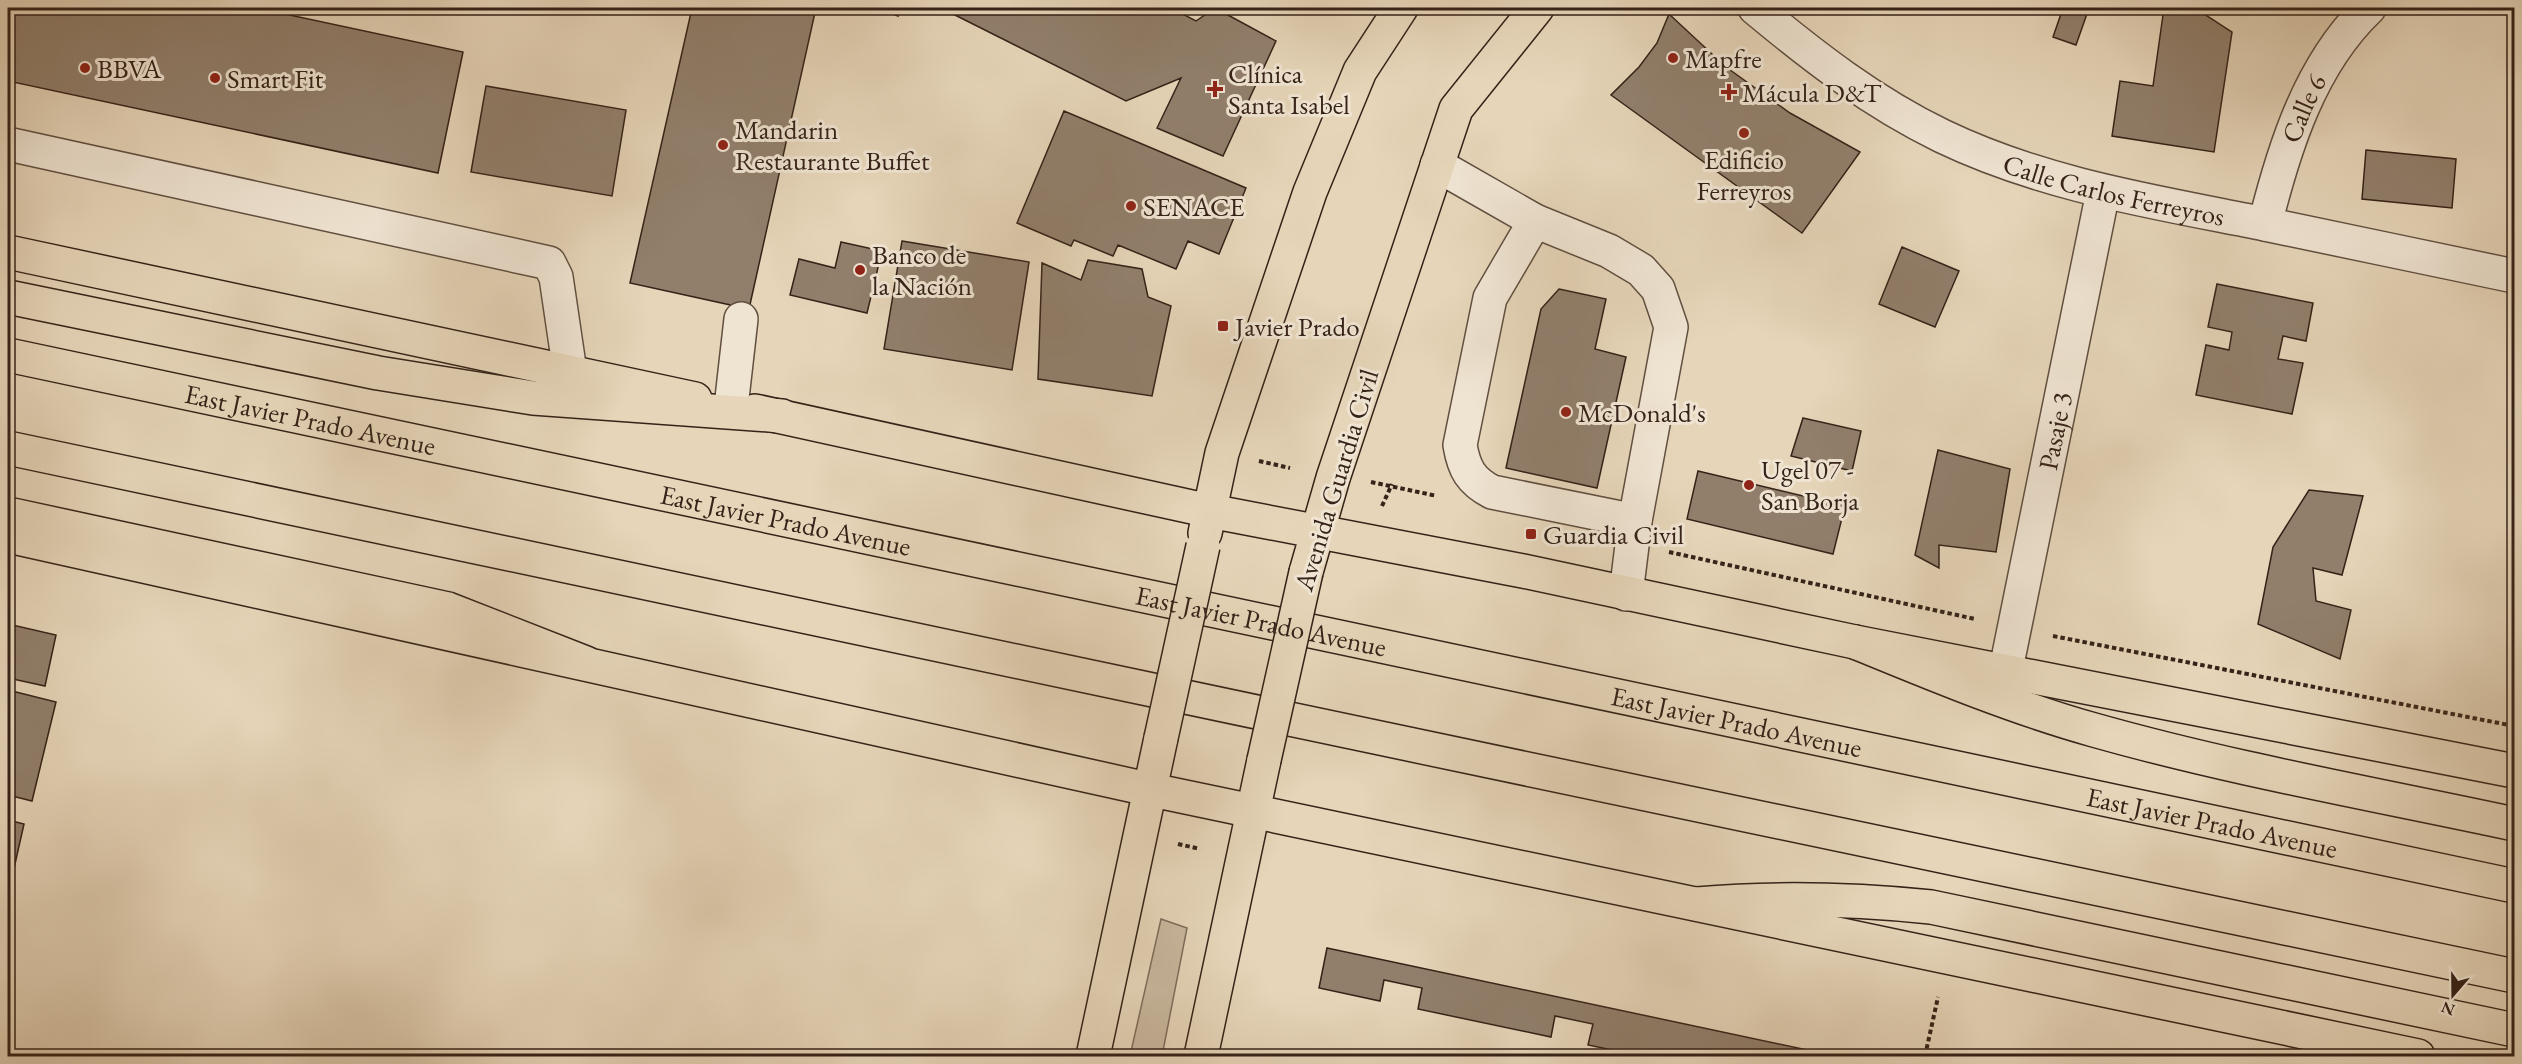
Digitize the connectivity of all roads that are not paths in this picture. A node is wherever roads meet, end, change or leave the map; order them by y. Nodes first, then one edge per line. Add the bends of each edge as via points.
1 (1401, 8) edge
2 (1537, 8) edge
3 (1755, 8) edge
4 (2369, 8) edge
5 (8, 144) edge
6 (1437, 165) junction
7 (2103, 192) junction
8 (1535, 221) junction
9 (2265, 224) junction
10 (8, 252) edge
11 (2514, 276) edge
12 (8, 297) edge
13 (741, 319) dead end
14 (8, 355) edge
15 (570, 372) junction
16 (731, 407) junction
17 (782, 416) junction
18 (8, 448) edge
19 (1210, 511) junction
20 (8, 514) edge
21 (1316, 531) junction
22 (1633, 532) junction
23 (8, 536) edge
24 (1626, 594) junction
25 (1855, 642) junction
26 (586, 663) junction
27 (2006, 669) junction
28 (2514, 771) edge
29 (1152, 790) junction
30 (1253, 810) junction
31 (2514, 824) edge
32 (2514, 886) edge
33 (1697, 904) junction
34 (2514, 976) edge
35 (2514, 1030) edge
36 (1093, 1056) edge
37 (1202, 1056) edge
38 (2418, 1056) edge

1 - 19 main road via 1360,71 1310,192 1222,453
2 - 6 main road, Avenida Guardia Civil via 1456,109
3 - 7 street, Calle Carlos Ferreyros via 1826,67 1889,108 1997,160
4 - 9 street, Calle 6 via 2336,46 2313,85 2295,126
5 - 15 street via 549,263 556,277
6 - 8 street
6 - 21 main road, Avenida Guardia Civil
7 - 9 street, Calle Carlos Ferreyros
7 - 27 street, Pasaje 3
8 - 22 street via 1609,251 1641,270 1658,289 1671,327
8 - 22 street via 1490,298 1460,445 1463,464 1476,483 1492,492
9 - 11 street, Calle Carlos Ferreyros
10 - 15 main road
12 - 17 main road via 378,373 533,398
13 - 16 street
14 - 32 main road, East Javier Prado Avenue
15 - 16 main road
16 - 17 main road
17 - 19 main road
18 - 34 main road via 861,632 1218,703
19 - 21 main road
19 - 29 main road, bridge
20 - 26 main road via 448,609
21 - 24 main road
21 - 30 main road, Avenida Guardia Civil, bridge
22 - 24 street
23 - 26 main road
24 - 25 main road
25 - 27 main road
25 - 31 main road via 1941,678 2092,729
26 - 29 main road
27 - 28 main road
29 - 30 main road
29 - 36 main road
30 - 33 main road
30 - 37 main road, Avenida Guardia Civil
33 - 35 main road via 1802,898 1931,907
33 - 38 main road

